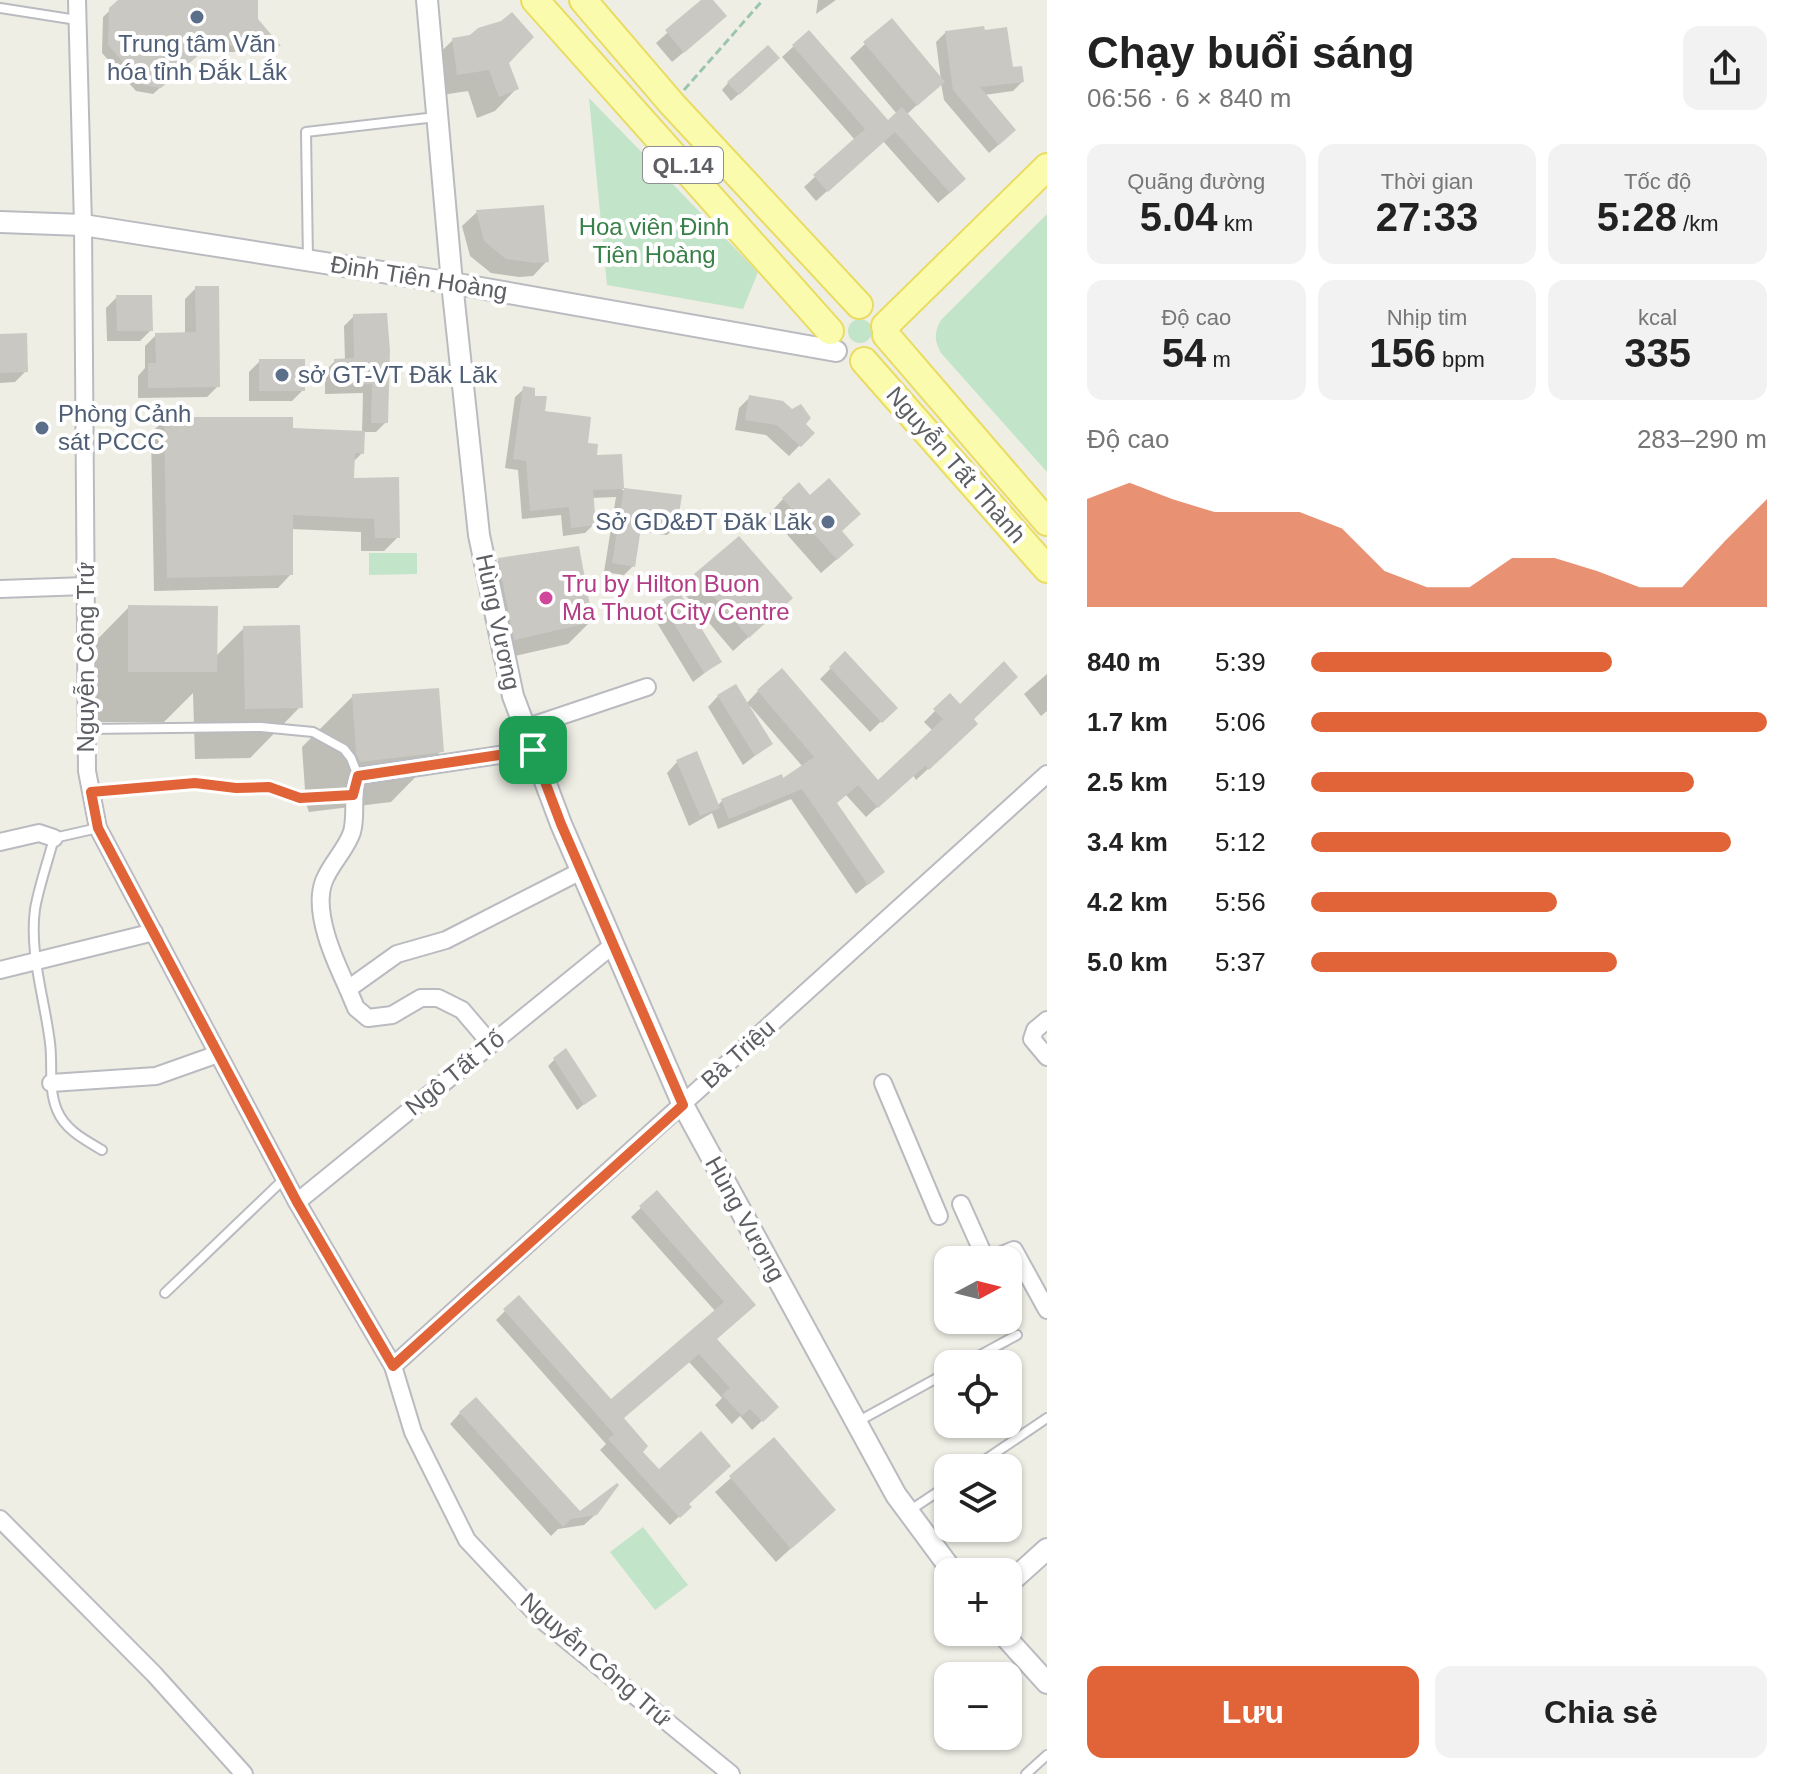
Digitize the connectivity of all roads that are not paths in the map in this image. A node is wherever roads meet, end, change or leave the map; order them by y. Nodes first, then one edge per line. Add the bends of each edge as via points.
1 (77, 0) edge
2 (427, 0) edge
3 (535, 0) edge
4 (583, 0) edge
5 (0, 8) edge
6 (78, 20) junction
7 (437, 117) junction
8 (1047, 167) edge
9 (0, 222) edge
10 (83, 225) junction
11 (308, 260) junction
12 (452, 283) junction
13 (859, 305) junction
14 (886, 331) junction
15 (833, 341) junction
16 (864, 361) junction
17 (1047, 522) edge
18 (1047, 569) edge
19 (86, 586) junction
20 (0, 589) edge
21 (647, 687) dead end
22 (525, 728) junction
23 (87, 729) junction
24 (533, 750) junction
25 (1047, 774) edge
26 (358, 776) junction
27 (91, 792) junction
28 (353, 795) junction
29 (98, 828) junction
30 (54, 838) junction
31 (0, 842) edge
32 (581, 871) junction
33 (154, 932) junction
34 (613, 945) junction
35 (36, 961) junction
36 (0, 970) edge
37 (348, 989) junction
38 (1047, 1020) edge
39 (491, 1044) junction
40 (218, 1054) junction
41 (1047, 1057) edge
42 (51, 1083) junction
43 (883, 1083) dead end
44 (683, 1105) junction
45 (102, 1150) dead end
46 (284, 1178) junction
47 (297, 1202) junction
48 (961, 1204) dead end
49 (939, 1216) dead end
50 (981, 1246) edge
51 (1022, 1265) edge
52 (165, 1293) dead end
53 (1047, 1310) edge
54 (1017, 1335) dead end
55 (990, 1350) edge
56 (393, 1366) junction
57 (934, 1380) edge
58 (1047, 1418) edge
59 (856, 1422) junction
60 (994, 1454) edge
61 (934, 1494) edge
62 (908, 1512) junction
63 (0, 1519) edge
64 (1047, 1549) edge
65 (942, 1558) edge
66 (1022, 1571) edge
67 (1014, 1646) edge
68 (1047, 1683) edge
69 (1047, 1755) edge
70 (244, 1774) edge
71 (731, 1774) edge
72 (1026, 1774) edge

1 - 6 street, Nguyễn Công Trứ
2 - 7 street, Hùng Vương
3 - 15 main road, QL.14
4 - 13 main road, QL.14
5 - 6 lane
6 - 10 street, Nguyễn Công Trứ
7 - 11 lane via 306,132
7 - 12 street, Hùng Vương
8 - 14 main road
9 - 10 street, Đinh Tiên Hoàng
10 - 11 street, Đinh Tiên Hoàng
10 - 19 street, Nguyễn Công Trứ
11 - 12 street, Đinh Tiên Hoàng
12 - 15 street, Đinh Tiên Hoàng
12 - 22 street, Hùng Vương via 479,535 513,696
13 - 14 main road via 875,311
13 - 15 main road via 841,311
14 - 16 main road via 880,351
14 - 17 main road, Nguyễn Tất Thành
15 - 16 main road via 849,360
16 - 18 main road, Nguyễn Tất Thành
19 - 20 street
19 - 23 street, Nguyễn Công Trứ
21 - 22 street
22 - 24 street, Hùng Vương
23 - 26 lane via 261,727 313,732 344,749
23 - 27 street, Nguyễn Công Trứ
24 - 26 street
24 - 32 street, Hùng Vương
25 - 44 street, Bà Triệu
26 - 28 street
27 - 28 lane via 195,783 269,787 300,798
27 - 29 street, Nguyễn Công Trứ
28 - 37 street via 353,829 323,882 322,908 329,950
29 - 30 lane
29 - 33 street, Nguyễn Công Trứ
30 - 31 street via 39,833
30 - 35 lane via 35,911
32 - 34 street, Hùng Vương
32 - 37 street via 446,940 397,954
33 - 35 street
33 - 40 street, Nguyễn Công Trứ
34 - 39 street, Ngô Tất Tố
34 - 44 street, Hùng Vương
35 - 36 street
35 - 42 lane
37 - 39 street via 356,1008 368,1018 392,1015 421,998 438,998 462,1010
38 - 41 street via 1032,1039
39 - 47 street, Ngô Tất Tố
40 - 42 street via 156,1076
40 - 46 street, Nguyễn Công Trứ
42 - 45 lane via 63,1122
43 - 49 street
44 - 56 street, Bà Triệu
44 - 59 street, Hùng Vương
46 - 47 street, Nguyễn Công Trứ
46 - 52 lane
47 - 56 street, Nguyễn Công Trứ
48 - 50 street
51 - 53 street
54 - 55 lane
56 - 71 street, Nguyễn Công Trứ via 413,1432 467,1540 542,1620
57 - 59 lane
58 - 60 lane
59 - 62 street, Hùng Vương
61 - 62 lane
62 - 65 street, Hùng Vương
63 - 70 street via 154,1674
64 - 66 street
67 - 68 street
69 - 72 lane

